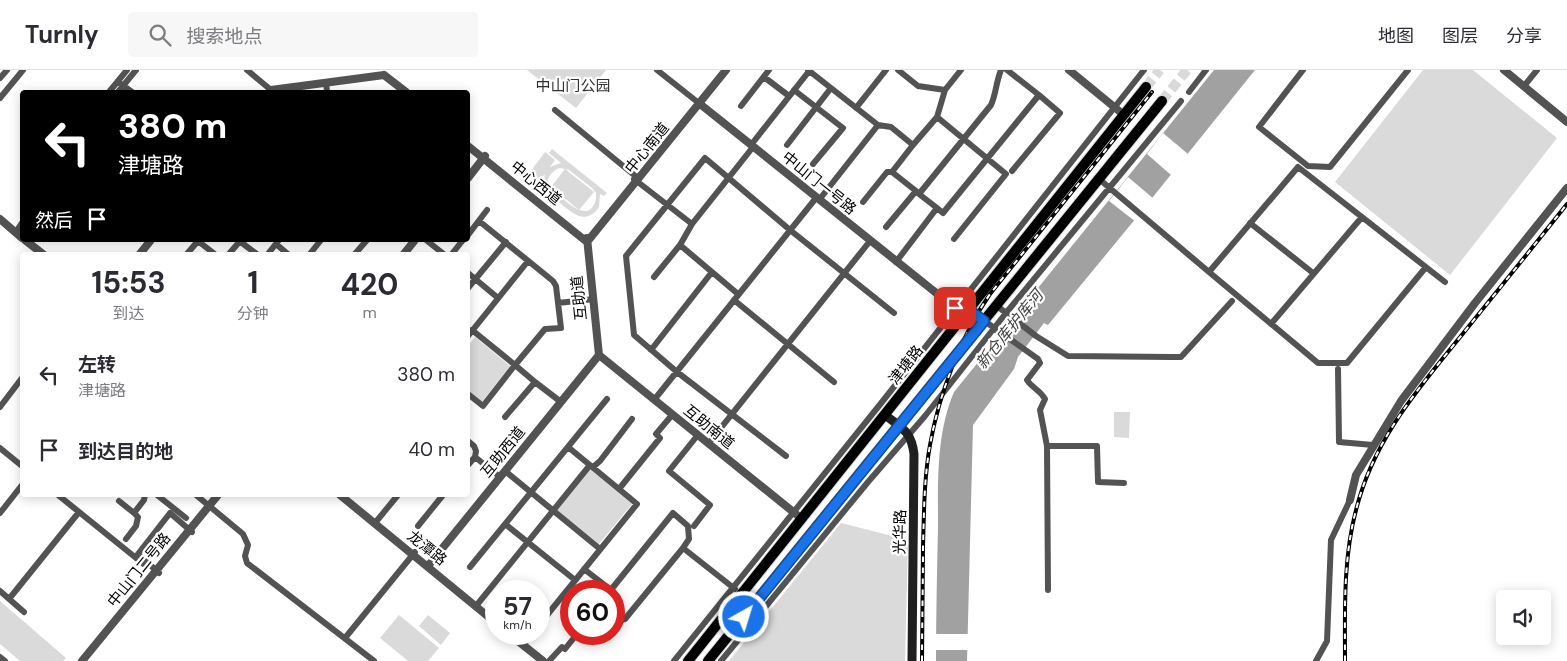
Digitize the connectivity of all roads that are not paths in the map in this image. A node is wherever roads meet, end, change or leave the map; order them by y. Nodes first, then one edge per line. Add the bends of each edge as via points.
1 (7, 70) edge
2 (23, 70) edge
3 (127, 70) edge
4 (136, 70) edge
5 (657, 70) edge
6 (722, 70) edge
7 (726, 70) edge
8 (769, 70) edge
9 (809, 70) edge
10 (886, 70) edge
11 (898, 70) edge
12 (960, 70) edge
13 (1001, 70) edge
14 (1007, 70) edge
15 (1069, 70) edge
16 (1144, 70) edge
17 (1206, 70) edge
18 (1303, 70) edge
19 (1408, 70) edge
20 (1504, 70) edge
21 (1537, 70) edge
22 (252, 71) edge
23 (384, 73) edge
24 (764, 77) junction
25 (0, 78) edge
26 (326, 82) junction
27 (121, 84) junction
28 (1524, 86) junction
29 (1146, 87) tunnel mouth
30 (831, 88) junction
31 (113, 90) edge
32 (119, 90) edge
33 (129, 90) edge
34 (269, 90) edge
35 (276, 90) edge
36 (327, 90) edge
37 (398, 90) edge
38 (404, 90) edge
39 (794, 90) junction
40 (945, 90) junction
41 (1189, 92) dead end
42 (1038, 95) junction
43 (789, 96) junction
44 (0, 98) edge
45 (1162, 101) tunnel mouth
46 (1182, 101) dead end
47 (698, 103) junction
48 (741, 106) dead end
49 (816, 107) junction
50 (1115, 107) junction
51 (856, 108) junction
52 (555, 110) dead end
53 (1124, 115) junction
54 (938, 117) junction
55 (1567, 122) edge
56 (878, 125) junction
57 (964, 139) junction
58 (470, 144) edge
59 (787, 145) dead end
60 (913, 145) junction
61 (752, 146) junction
62 (470, 147) edge
63 (483, 156) junction
64 (988, 159) junction
65 (813, 164) dead end
66 (1012, 170) dead end
67 (470, 172) edge
68 (892, 172) junction
69 (470, 175) edge
70 (730, 178) junction
71 (637, 179) junction
72 (1099, 179) junction
73 (1110, 187) junction
74 (1567, 188) edge
75 (918, 193) junction
76 (818, 199) junction
77 (863, 202) dead end
78 (667, 204) junction
79 (937, 208) junction
80 (487, 210) dead end
81 (0, 215) edge
82 (1362, 217) junction
83 (0, 219) edge
84 (479, 221) junction
85 (1250, 223) junction
86 (692, 224) junction
87 (886, 227) dead end
88 (20, 229) edge
89 (790, 230) junction
90 (470, 232) edge
91 (587, 239) junction
92 (954, 239) dead end
93 (870, 241) junction
94 (28, 242) edge
95 (34, 242) edge
96 (149, 242) edge
97 (196, 242) edge
98 (200, 242) edge
99 (238, 242) edge
100 (242, 242) edge
101 (277, 242) edge
102 (320, 242) edge
103 (365, 242) edge
104 (413, 242) edge
105 (417, 242) edge
106 (429, 242) edge
107 (461, 242) edge
108 (506, 242) junction
109 (680, 246) junction
110 (40, 252) edge
111 (46, 252) edge
112 (141, 252) edge
113 (188, 252) edge
114 (212, 252) edge
115 (230, 252) edge
116 (254, 252) edge
117 (269, 252) edge
118 (286, 252) edge
119 (312, 252) edge
120 (357, 252) edge
121 (405, 252) edge
122 (409, 252) edge
123 (441, 252) edge
124 (453, 252) edge
125 (528, 261) junction
126 (896, 262) junction
127 (1426, 267) junction
128 (712, 272) junction
129 (1209, 272) junction
130 (844, 273) junction
131 (1313, 273) junction
132 (470, 275) edge
133 (654, 277) dead end
134 (475, 279) junction
135 (1445, 282) dead end
136 (470, 285) edge
137 (736, 297) junction
138 (498, 298) junction
139 (594, 299) junction
140 (1232, 301) dead end
141 (558, 303) junction
142 (997, 306) junction
143 (955, 308) junction
144 (967, 313) junction
145 (1006, 313) junction
146 (894, 314) dead end
147 (984, 321) junction
148 (1271, 324) junction
149 (995, 328) junction
150 (470, 333) edge
151 (788, 345) junction
152 (651, 350) junction
153 (599, 355) junction
154 (515, 365) junction
155 (1338, 369) dead end
156 (677, 372) junction
157 (535, 382) junction
158 (834, 382) dead end
159 (20, 383) edge
160 (470, 396) edge
161 (607, 399) dead end
162 (654, 400) junction
163 (561, 402) junction
164 (0, 407) edge
165 (733, 414) junction
166 (672, 415) junction
167 (885, 416) junction
168 (505, 417) dead end
169 (632, 419) dead end
170 (898, 426) junction
171 (909, 434) junction
172 (697, 436) junction
173 (470, 443) edge
174 (708, 444) junction
175 (1373, 445) junction
176 (1047, 446) junction
177 (568, 447) junction
178 (0, 448) edge
179 (786, 456) dead end
180 (475, 457) junction
181 (470, 463) edge
182 (20, 464) edge
183 (591, 466) junction
184 (503, 474) junction
185 (1124, 483) dead end
186 (20, 488) edge
187 (619, 489) junction
188 (531, 492) junction
189 (60, 497) edge
190 (145, 497) edge
191 (160, 497) edge
192 (199, 497) edge
193 (217, 497) edge
194 (220, 497) edge
195 (343, 497) edge
196 (347, 497) edge
197 (396, 497) edge
198 (441, 497) edge
199 (1350, 500) joint
200 (119, 501) dead end
201 (210, 506) junction
202 (553, 510) junction
203 (79, 512) junction
204 (0, 513) edge
205 (134, 513) junction
206 (798, 516) junction
207 (186, 518) dead end
208 (376, 522) junction
209 (506, 524) junction
210 (418, 526) dead end
211 (694, 526) dead end
212 (191, 530) junction
213 (126, 540) dead end
214 (528, 543) junction
215 (683, 548) junction
216 (600, 549) junction
217 (414, 553) junction
218 (428, 565) junction
219 (146, 566) dead end
220 (470, 567) dead end
221 (584, 569) junction
222 (158, 572) junction
223 (575, 580) joint
224 (598, 580) edge
225 (619, 580) edge
226 (733, 588) junction
227 (0, 590) edge
228 (1048, 590) dead end
229 (741, 595) junction
230 (9, 598) junction
231 (560, 599) edge
232 (477, 605) junction
233 (550, 611) edge
234 (24, 612) dead end
235 (485, 612) edge
236 (625, 619) edge
237 (345, 638) junction
238 (525, 645) edge
239 (568, 645) edge
240 (0, 657) edge
241 (5, 661) edge
242 (82, 661) edge
243 (86, 661) edge
244 (374, 661) edge
245 (546, 661) edge
246 (674, 661) edge
247 (688, 661) edge
248 (708, 661) edge
249 (721, 661) edge
250 (912, 661) edge
251 (1316, 661) edge

1 - 25 street
2 - 44 street
3 - 27 street
4 - 27 street
5 - 47 street, 中山门一号路
6 - 47 street, 中心南道
7 - 47 street, 中心南道
8 - 24 street
9 - 30 street
9 - 39 street
10 - 51 street
11 - 40 street via 918,86
12 - 40 street
13 - 57 street via 991,105
14 - 42 street
15 - 50 street
16 - 50 street
17 - 41 street
18 - 19 street via 1259,127 1308,166 1330,167
20 - 28 street
21 - 28 street
22 - 34 street
23 - 26 street
23 - 37 street
23 - 38 street
24 - 43 street
24 - 48 street
26 - 35 street
26 - 36 street
27 - 31 street
27 - 32 street
27 - 33 street
28 - 55 street
29 - 53 main road, 津塘路
30 - 49 street
30 - 51 street
39 - 43 street
39 - 49 street
40 - 54 street
42 - 64 street
42 - 66 street via 1060,112
43 - 61 street
45 - 72 main road
46 - 73 street
47 - 61 street, 中山门一号路
47 - 71 street, 中心南道
49 - 59 street
49 - 65 street via 843,128
50 - 53 street
50 - 143 street
51 - 56 street
52 - 71 street
53 - 144 main road, 津塘路
54 - 57 street
54 - 60 street
56 - 60 street via 891,127
56 - 76 street
57 - 64 street
57 - 75 street
58 - 63 street, 中心西道
60 - 68 street
61 - 70 street
61 - 76 street, 中山门一号路
62 - 63 street, 中心西道
63 - 67 street
63 - 69 street
63 - 91 street, 中心西道
64 - 79 street via 943,213
64 - 92 street via 1006,174
68 - 75 street
68 - 77 street via 887,172
70 - 78 street via 705,158
70 - 86 street
70 - 89 street
71 - 78 street
71 - 91 street, 中心南道
72 - 73 street
72 - 142 main road
73 - 129 street
73 - 145 street
74 - 175 street via 1469,310 1401,401
75 - 79 street
75 - 87 street
76 - 89 street
76 - 93 street, 中山门一号路
78 - 86 street
78 - 152 street via 626,256 634,335
79 - 126 street
80 - 84 street
81 - 88 street
82 - 85 street via 1298,167
82 - 127 street
82 - 131 street
83 - 88 street
84 - 90 street
84 - 108 street
85 - 129 street
85 - 131 street
86 - 109 street
89 - 130 street
89 - 137 street
91 - 139 street, 互助道
93 - 126 street, 中山门一号路
93 - 130 street
94 - 110 street
95 - 111 street
96 - 112 street
97 - 113 street
98 - 114 street
99 - 115 street
100 - 116 street
101 - 117 street
101 - 118 street
102 - 119 street
103 - 120 street
104 - 121 street
105 - 122 street
106 - 123 street
107 - 124 street
108 - 125 street
108 - 134 street
109 - 128 street
109 - 133 street
125 - 138 street
125 - 141 street via 555,283
126 - 143 street, 中山门一号路
127 - 135 street
127 - 148 street via 1347,362 1318,363
128 - 137 street
128 - 152 street
129 - 148 street
130 - 146 street
130 - 151 street
131 - 148 street
132 - 134 street
134 - 136 street
134 - 138 street
137 - 151 street
137 - 156 street
138 - 150 street
139 - 141 street
139 - 153 street, 互助道
140 - 145 street via 1181,357 1068,356
141 - 154 street via 561,328 545,329
142 - 145 street
142 - 147 main road
143 - 144 street, 中山门一号路
143 - 206 street
144 - 147 street
144 - 167 main road, 津塘路
145 - 149 street
147 - 149 street
147 - 170 main road
149 - 171 street
149 - 176 street via 1040,363 1027,380 1041,391 1045,399 1040,410
150 - 154 street
151 - 158 street
151 - 165 street
152 - 156 street
153 - 162 street, 互助南道
153 - 163 street, 互助西道
154 - 157 street
154 - 160 street via 483,406
155 - 175 street via 1339,442
156 - 162 street
156 - 165 street
157 - 163 street
157 - 168 street
159 - 164 street
161 - 177 street
162 - 166 street, 互助南道
163 - 184 street, 互助西道
165 - 174 street
165 - 179 street
166 - 172 street, 互助南道
166 - 187 street via 656,434 660,438
167 - 170 main road
167 - 206 main road, 津塘路
169 - 183 street via 600,461
170 - 171 main road
170 - 248 main road
171 - 249 street
171 - 250 main road, 光华路 via 914,454
172 - 174 street, 互助南道
172 - 211 street via 669,471 710,505
173 - 180 street via 476,449
174 - 206 street, 互助南道
175 - 199 street via 1356,475
176 - 185 street via 1097,446 1098,482
176 - 228 street
177 - 183 street
177 - 188 street
178 - 182 street
180 - 181 street
180 - 184 street
183 - 187 street
183 - 202 street
184 - 188 street
184 - 218 street, 互助西道
186 - 204 street
187 - 216 street via 637,504
188 - 202 street
188 - 209 street
189 - 203 street
190 - 205 street
191 - 207 street
192 - 201 street
193 - 201 street, 中山门二号路
194 - 201 street, 中山门二号路
195 - 208 street, 龙潭路
196 - 208 street, 龙潭路
197 - 208 street
198 - 210 street
199 - 251 street via 1331,540 1328,641
200 - 205 street
201 - 212 street, 中山门二号路
201 - 237 street via 246,538 247,563
202 - 214 street
202 - 216 street
203 - 219 street
203 - 230 street
205 - 213 street via 138,517 136,526
206 - 226 street
206 - 229 main road, 津塘路
208 - 217 street, 龙潭路
209 - 214 street
209 - 220 street
212 - 222 street, 中山门二号路
212 - 222 street via 170,513 138,554
214 - 223 street
214 - 232 street
215 - 225 street via 690,532 688,526 673,513
215 - 226 street
215 - 236 street
216 - 221 street
217 - 218 street, 龙潭路
217 - 237 street
218 - 232 street, 龙潭路
221 - 223 street
221 - 224 street
222 - 242 street, 中山门二号路
222 - 243 street, 中山门二号路
226 - 229 street
226 - 246 street
227 - 230 street
229 - 247 main road, 津塘路
230 - 234 street
231 - 233 street
232 - 235 street, 龙潭路
237 - 244 street
238 - 245 street
239 - 245 street via 565,649 562,646
240 - 241 street

